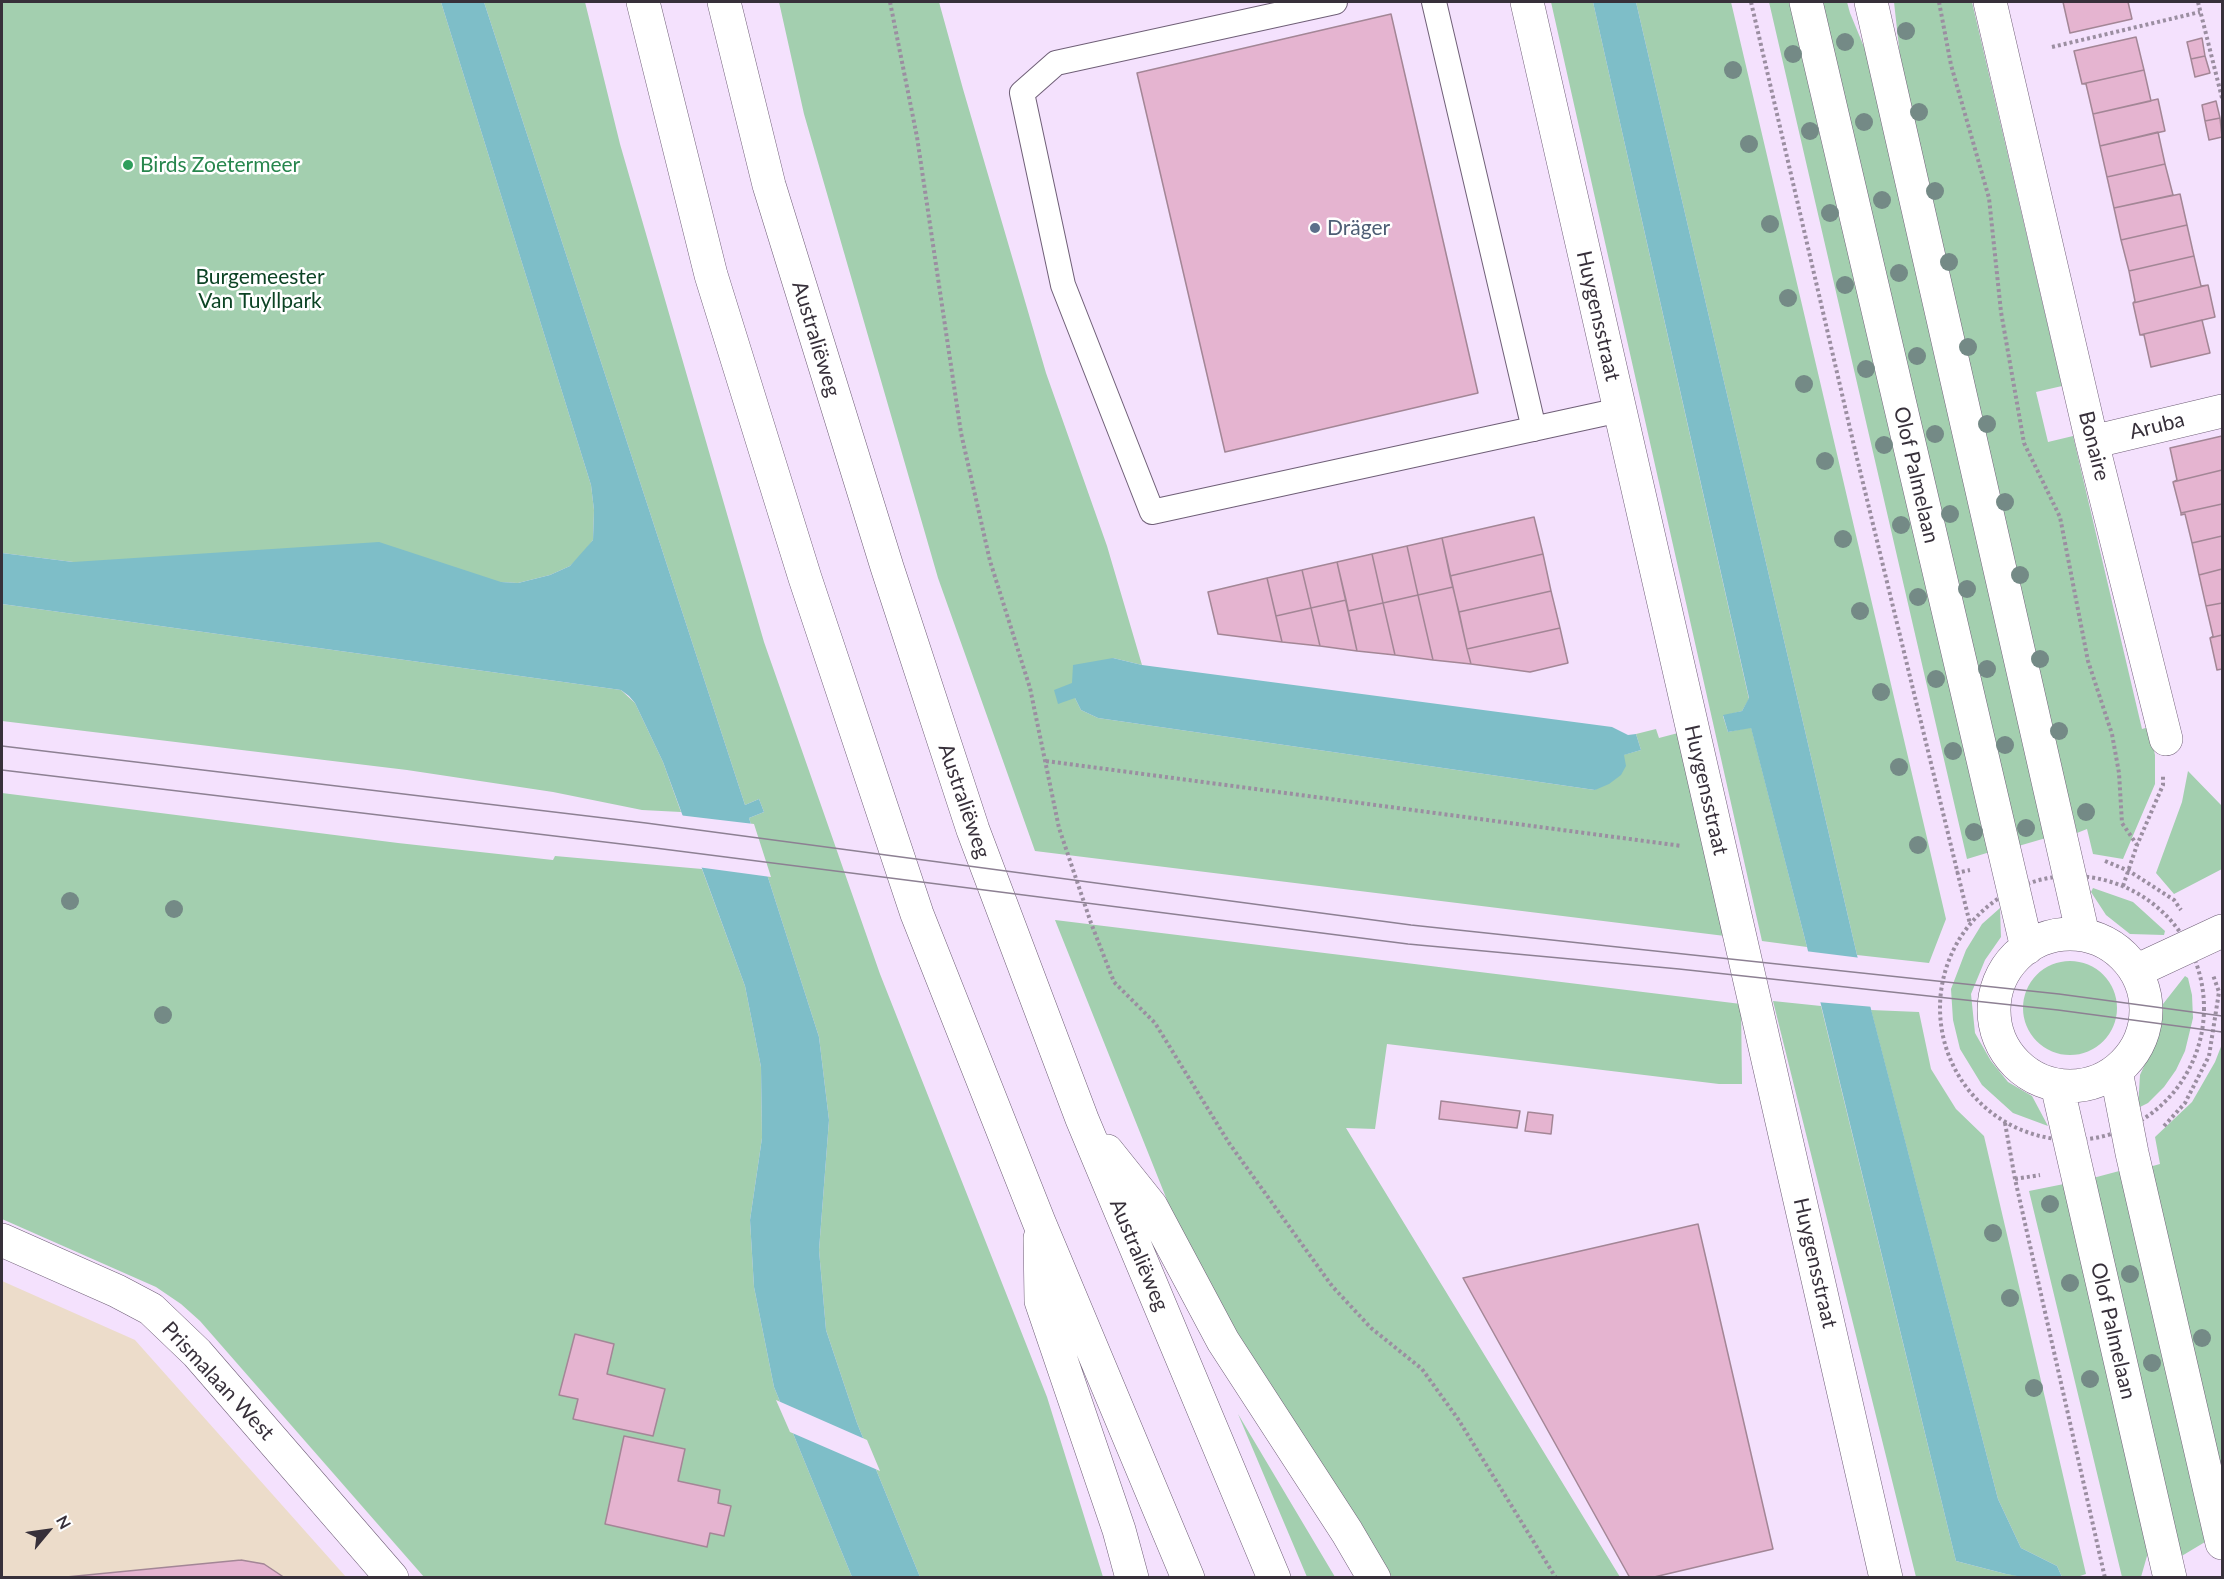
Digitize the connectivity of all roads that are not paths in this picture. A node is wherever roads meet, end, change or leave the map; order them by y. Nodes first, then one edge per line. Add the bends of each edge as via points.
1 (643, 2) edge
2 (724, 2) edge
3 (1335, 2) edge
4 (1434, 2) edge
5 (1527, 2) edge
6 (1806, 2) edge
7 (1871, 2) edge
8 (1990, 2) edge
9 (1620, 410) junction
10 (2223, 411) edge
11 (1534, 429) junction
12 (2092, 442) junction
13 (2166, 739) road end
14 (2223, 932) edge
15 (2082, 935) junction
16 (2027, 948) junction
17 (2136, 971) junction
18 (2116, 1071) junction
19 (2056, 1085) junction
20 (1082, 1119) junction
21 (1039, 1222) junction
22 (2, 1240) edge
23 (2223, 1543) edge
24 (392, 1578) edge
25 (1132, 1578) edge
26 (1188, 1578) edge
27 (1274, 1578) edge
28 (1374, 1578) edge
29 (1886, 1578) edge
30 (2170, 1578) edge

1 - 21 street via 711,275 805,578 917,914
2 - 20 street, Australiëweg via 769,185 887,567 973,830
3 - 11 lane via 1056,63 1023,93 1063,285 1152,512
4 - 11 lane
5 - 9 street, Huygensstraat
6 - 16 street, Olof Palmelaan
7 - 15 street
8 - 12 street, Bonaire
9 - 11 lane
9 - 29 street, Huygensstraat
10 - 12 street, Aruba
12 - 13 street, Bonaire
14 - 17 street
15 - 16 street via 2053,936
15 - 17 street via 2113,947
16 - 19 street via 2002,977 1994,1016 2008,1053 2021,1068
17 - 18 street via 2146,1006 2145,1025 2139,1043
18 - 19 street via 2087,1084
18 - 23 street
19 - 30 street, Olof Palmelaan
20 - 27 street, Australiëweg
20 - 28 street via 1151,1206 1223,1341
21 - 25 street via 1041,1301
21 - 26 street
22 - 24 street, Prismalaan West via 152,1310 197,1353

